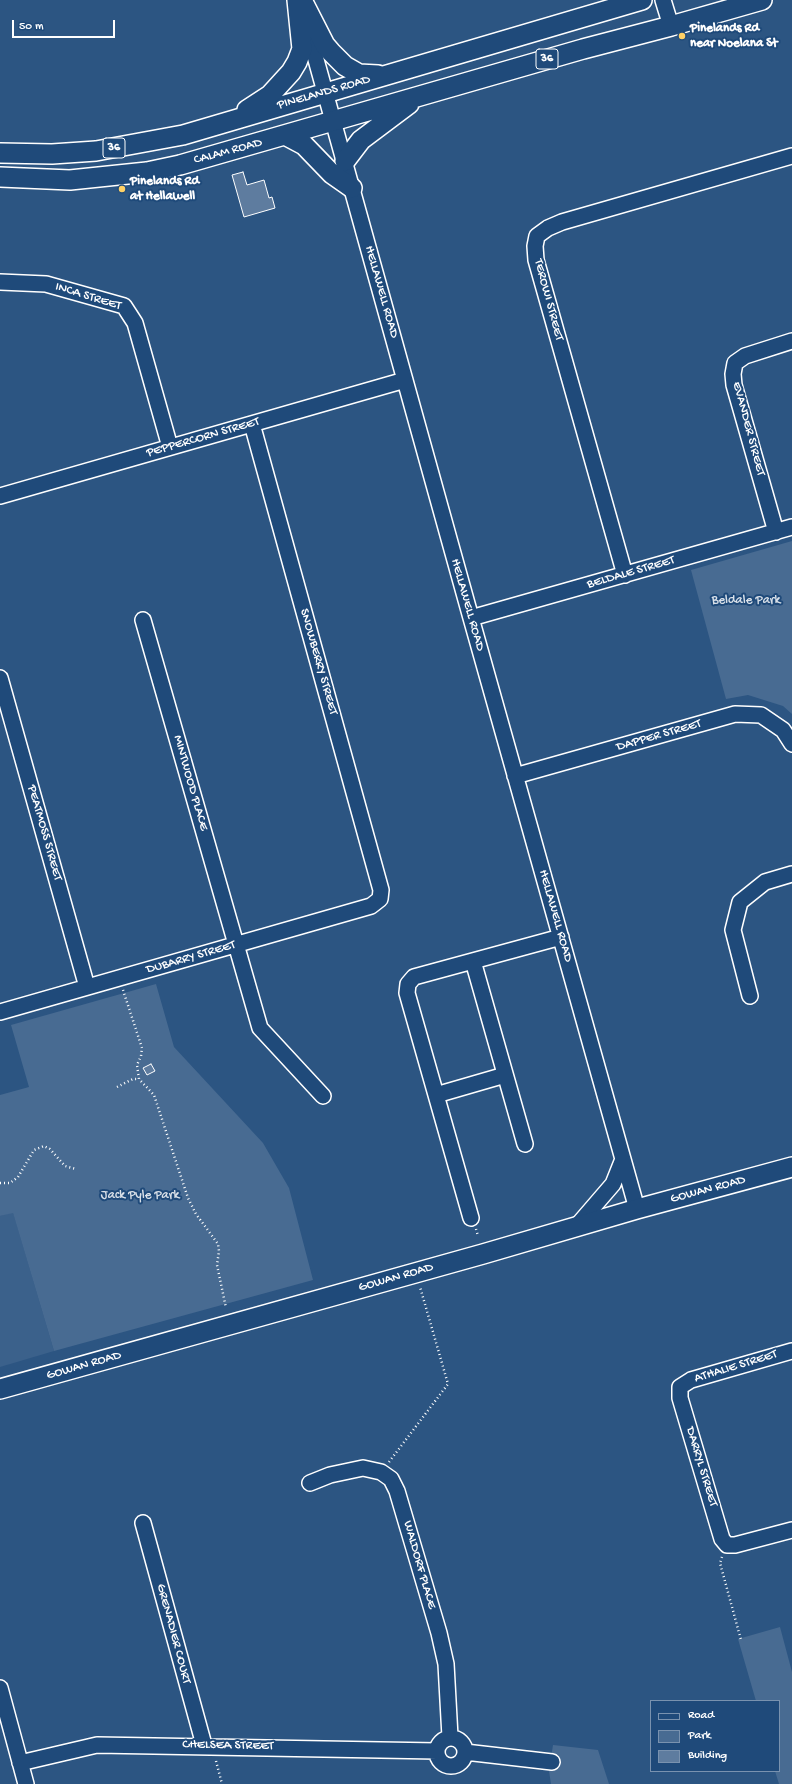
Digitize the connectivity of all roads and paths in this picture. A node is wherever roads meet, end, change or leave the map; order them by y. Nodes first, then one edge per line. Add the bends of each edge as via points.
1 (300, 0) edge
2 (642, 0) edge
3 (663, 0) edge
4 (762, 0) edge
5 (671, 26) junction
6 (390, 74) junction
7 (325, 93) junction
8 (422, 95) junction
9 (334, 121) junction
10 (225, 122) junction
11 (287, 136) junction
12 (0, 153) edge
13 (792, 156) edge
14 (345, 161) junction
15 (0, 178) edge
16 (352, 188) junction
17 (0, 282) edge
18 (792, 341) edge
19 (406, 380) junction
20 (252, 424) junction
21 (170, 447) junction
22 (0, 496) edge
23 (792, 527) edge
24 (776, 532) junction
25 (625, 575) junction
26 (471, 618) junction
27 (143, 620) dead end
28 (0, 678) edge
29 (792, 744) edge
30 (516, 776) junction
31 (792, 874) edge
32 (380, 899) joint
33 (562, 937) junction
34 (236, 945) junction
35 (473, 962) junction
36 (119, 978) junction
37 (87, 987) junction
38 (750, 996) dead end
39 (0, 1012) edge
40 (505, 1075) junction
41 (139, 1079) junction
42 (117, 1087) dead end
43 (436, 1095) junction
44 (323, 1096) dead end
45 (525, 1144) dead end
46 (624, 1159) junction
47 (792, 1167) edge
48 (76, 1169) dead end
49 (0, 1183) edge
50 (637, 1209) junction
51 (471, 1218) dead end
52 (576, 1227) junction
53 (416, 1272) junction
54 (226, 1308) dead end
55 (792, 1351) edge
56 (680, 1387) joint
57 (0, 1389) edge
58 (381, 1472) junction
59 (310, 1483) dead end
60 (143, 1522) dead end
61 (792, 1530) edge
62 (727, 1545) junction
63 (741, 1640) dead end
64 (0, 1688) edge
65 (450, 1738) junction
66 (208, 1746) junction
67 (437, 1751) junction
68 (465, 1752) junction
69 (552, 1762) dead end
70 (20, 1763) junction
71 (26, 1784) edge
72 (222, 1784) edge

1 - 6 main road via 325,44 345,66 359,74
1 - 7 street, HELLAWELL ROAD
1 - 10 main road via 302,49 291,72 270,95
2 - 6 main road, PINELANDS ROAD / 36
3 - 5 street
4 - 5 main road, 36
5 - 8 main road, 36
6 - 7 main road, PINELANDS ROAD / 36
7 - 9 street, HELLAWELL ROAD
7 - 10 main road, PINELANDS ROAD / 36
8 - 9 main road, 36
8 - 14 main road via 365,137
9 - 11 main road, CALAM ROAD / 36
9 - 14 street, HELLAWELL ROAD
10 - 12 main road, PINELANDS ROAD / 36 via 183,135 96,151 52,154
11 - 15 main road, CALAM ROAD / 36 via 180,166 147,172 70,180
11 - 16 main road via 304,145 332,174
13 - 25 street, TEROWI STREET via 562,222 537,236 536,260
14 - 16 street, HELLAWELL ROAD
16 - 19 street, HELLAWELL ROAD
17 - 21 street, INCA STREET via 46,284 124,306 135,322
18 - 24 street, EVANDER STREET via 746,356 736,363 733,374
19 - 20 street, PEPPERCORN STREET
19 - 26 street, HELLAWELL ROAD
20 - 21 street, PEPPERCORN STREET
20 - 32 street, SNOWBERRY STREET via 381,890
21 - 22 street, PEPPERCORN STREET
23 - 24 street, BELDALE STREET
24 - 25 street, BELDALE STREET
25 - 26 street, BELDALE STREET
26 - 30 street, HELLAWELL ROAD
27 - 34 street, MINTWOOD PLACE
28 - 37 street, PEATMOSS STREET
29 - 30 street, DAPPER STREET via 783,730 761,715 735,714
30 - 33 street, HELLAWELL ROAD
31 - 38 street via 765,882 740,902 733,930
32 - 34 street, DUBARRY STREET via 371,906
33 - 35 street
33 - 46 street, HELLAWELL ROAD
34 - 36 street, DUBARRY STREET
34 - 44 street, MINTWOOD PLACE via 260,1028
35 - 40 street
35 - 43 street via 414,977 408,984 406,993
36 - 37 street, DUBARRY STREET
36 - 41 path via 142,1048 142,1056 137,1065
37 - 39 street, DUBARRY STREET
40 - 43 street
40 - 45 street
41 - 42 path via 133,1079
41 - 54 path via 154,1095 188,1198 196,1214 218,1244 217,1265
43 - 51 street
46 - 50 street, HELLAWELL ROAD
46 - 52 street via 613,1184
47 - 50 main road, GOWAN ROAD
48 - 49 path via 65,1166 44,1146 34,1150 18,1177 10,1183
50 - 52 main road, GOWAN ROAD
52 - 53 main road, GOWAN ROAD
53 - 57 main road, GOWAN ROAD
53 - 58 path via 448,1384
55 - 56 street, ATHALIE STREET via 691,1380
56 - 62 street, DARRYL STREET via 680,1398 722,1539
58 - 59 street via 364,1468 330,1475
58 - 65 street, WALDORF PLACE via 390,1479 397,1491 439,1634 446,1664
60 - 66 street, GRENADIER COURT
61 - 62 street
62 - 63 path via 720,1563
64 - 70 street
65 - 67 street via 442,1742
65 - 68 street via 461,1741
66 - 67 street, CHELSEA STREET
66 - 70 street, CHELSEA STREET via 97,1745
66 - 72 path
67 - 68 street via 441,1761 451,1766 461,1762
68 - 69 street
70 - 71 street

